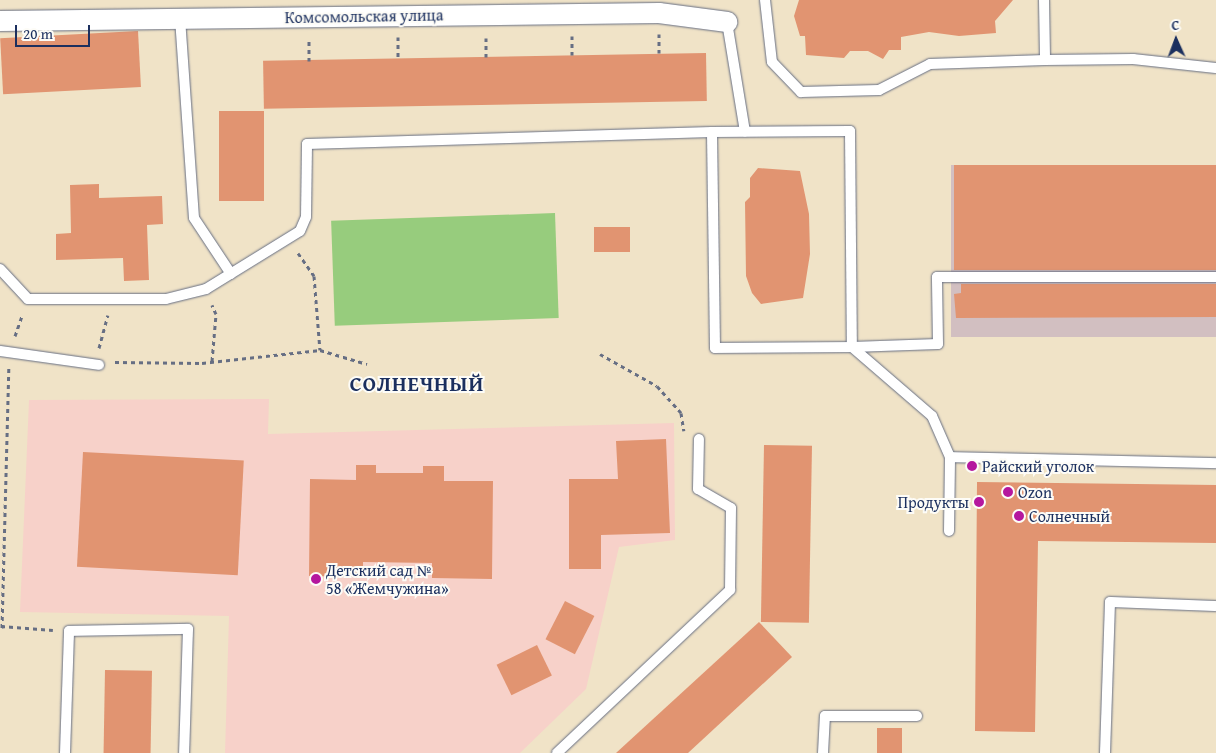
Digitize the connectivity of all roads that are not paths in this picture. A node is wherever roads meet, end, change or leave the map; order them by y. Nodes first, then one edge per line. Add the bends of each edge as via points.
1 (765, 0) edge
2 (1044, 0) edge
3 (180, 18) junction
4 (0, 21) edge
5 (727, 22) joint
6 (1045, 60) junction
7 (1216, 68) edge
8 (712, 132) junction
9 (745, 132) junction
10 (0, 269) edge
11 (230, 274) junction
12 (1216, 276) edge
13 (852, 347) junction
14 (5, 352) edge
15 (99, 365) road end
16 (698, 439) road end
17 (950, 457) junction
18 (1216, 463) edge
19 (949, 531) dead end
20 (1216, 606) edge
21 (917, 716) dead end
22 (65, 753) edge
23 (184, 753) edge
24 (557, 753) edge
25 (823, 753) edge
26 (1105, 753) edge

1 - 6 lane via 772,62 801,92 879,90 930,64
2 - 6 lane
3 - 4 street, Комсомольская улица
3 - 5 street, Комсомольская улица via 659,13
3 - 11 lane via 194,218
5 - 9 lane
6 - 7 lane via 1133,59
8 - 9 lane
8 - 11 lane via 307,144 306,217 300,231
8 - 13 lane via 715,348
9 - 13 lane via 850,131
10 - 11 lane via 28,299 181,298 206,289
12 - 13 lane via 937,277 938,344
13 - 17 lane via 932,416
14 - 15 lane
16 - 24 lane via 698,488 731,508 730,590
17 - 18 lane
17 - 19 lane
20 - 26 lane via 1110,602
21 - 25 lane via 825,716
22 - 23 lane via 69,631 188,629

